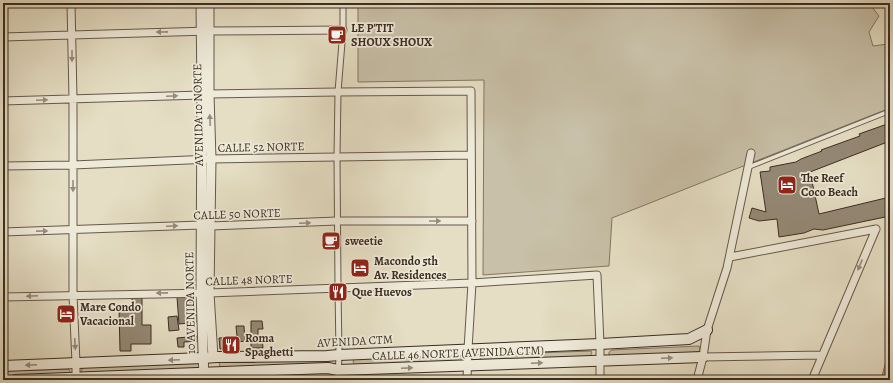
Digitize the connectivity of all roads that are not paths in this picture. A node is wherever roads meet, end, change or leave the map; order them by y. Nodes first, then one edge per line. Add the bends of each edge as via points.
1 (71, 3) edge
2 (201, 3) edge
3 (209, 3) edge
4 (343, 3) edge
5 (343, 30) junction
6 (205, 31) junction
7 (72, 34) junction
8 (3, 37) edge
9 (338, 92) junction
10 (206, 95) junction
11 (73, 99) junction
12 (3, 101) edge
13 (890, 111) edge
14 (751, 153) dead end
15 (472, 156) junction
16 (337, 157) junction
17 (206, 160) junction
18 (73, 165) junction
19 (3, 166) edge
20 (748, 168) junction
21 (337, 221) junction
22 (472, 221) junction
23 (205, 226) junction
24 (73, 230) junction
25 (3, 232) edge
26 (730, 257) junction
27 (472, 283) junction
28 (338, 287) junction
29 (205, 293) junction
30 (73, 295) junction
31 (3, 297) edge
32 (707, 330) junction
33 (600, 344) junction
34 (468, 349) junction
35 (339, 355) junction
36 (822, 355) junction
37 (328, 356) junction
38 (703, 357) junction
39 (208, 358) junction
40 (600, 361) junction
41 (76, 363) junction
42 (3, 366) edge
43 (467, 366) junction
44 (328, 368) junction
45 (208, 375) edge
46 (338, 375) edge
47 (76, 379) edge
48 (15, 380) edge
49 (467, 380) edge
50 (600, 380) edge
51 (697, 380) edge
52 (812, 380) edge

1 - 7 street
2 - 6 street, AVENIDA 10 NORTE
3 - 6 street, AVENIDA 10 NORTE
4 - 5 street
5 - 6 street
5 - 9 street
6 -> 7 street
6 - 10 street, AVENIDA 10 NORTE
7 - 8 street
7 -> 11 street
9 - 10 street
9 - 15 street via 471,91
9 - 16 street
11 -> 10 street
10 - 17 street, AVENIDA 10 NORTE
12 -> 11 street
11 - 18 street
13 - 20 lane
14 - 20 street
15 - 16 street, CALLE 52 NORTE
15 - 22 street
16 - 17 street, CALLE 52 NORTE
16 - 21 street
17 - 18 street, CALLE 52 NORTE
17 - 23 street, AVENIDA 10 NORTE
18 - 19 street, CALLE 52 NORTE
18 -> 24 street
20 - 26 street
21 -> 22 street, CALLE 50 NORTE
23 -> 21 street, CALLE 50 NORTE
21 - 28 street
22 - 27 street
24 -> 23 street, CALLE 50 NORTE
23 - 29 street, 10 AVENIDA NORTE
25 -> 24 street, CALLE 50 NORTE
24 - 30 street
26 - 32 street
26 -> 36 street via 876,229
27 - 28 street, CALLE 48 NORTE
27 - 33 street, CALLE 48 NORTE via 597,275
27 - 34 street
28 - 29 street, CALLE 48 NORTE
28 - 35 street
29 -> 30 street, CALLE 48 NORTE
29 - 39 street, 10 AVENIDA NORTE
30 -> 31 street, CALLE 48 NORTE
30 -> 41 street
32 - 33 main road, AVENIDA CTM via 689,339
32 - 38 street
33 - 34 main road, AVENIDA CTM
33 - 40 street
34 - 35 main road, AVENIDA CTM
34 - 43 street
35 - 37 main road, AVENIDA CTM
35 - 46 street
36 - 38 street
36 - 52 street
37 - 39 main road, AVENIDA CTM
37 - 44 street
40 -> 38 main road, CALLE 46 NORTE (AVENIDA CTM)
38 - 51 street
39 -> 41 main road, AVENIDA CTM
39 - 45 street, 10 AVENIDA NORTE
43 -> 40 main road, CALLE 46 NORTE (AVENIDA CTM)
40 - 50 street
41 -> 42 main road, AVENIDA CTM
41 - 47 street
46 -> 43 main road, CALLE 46 NORTE (AVENIDA CTM)
43 - 49 street
44 - 45 main road, CALLE 46 NORTE (AVENIDA CTM)
44 - 46 main road, CALLE 46 NORTE (AVENIDA CTM)
45 - 47 main road
47 - 48 main road

